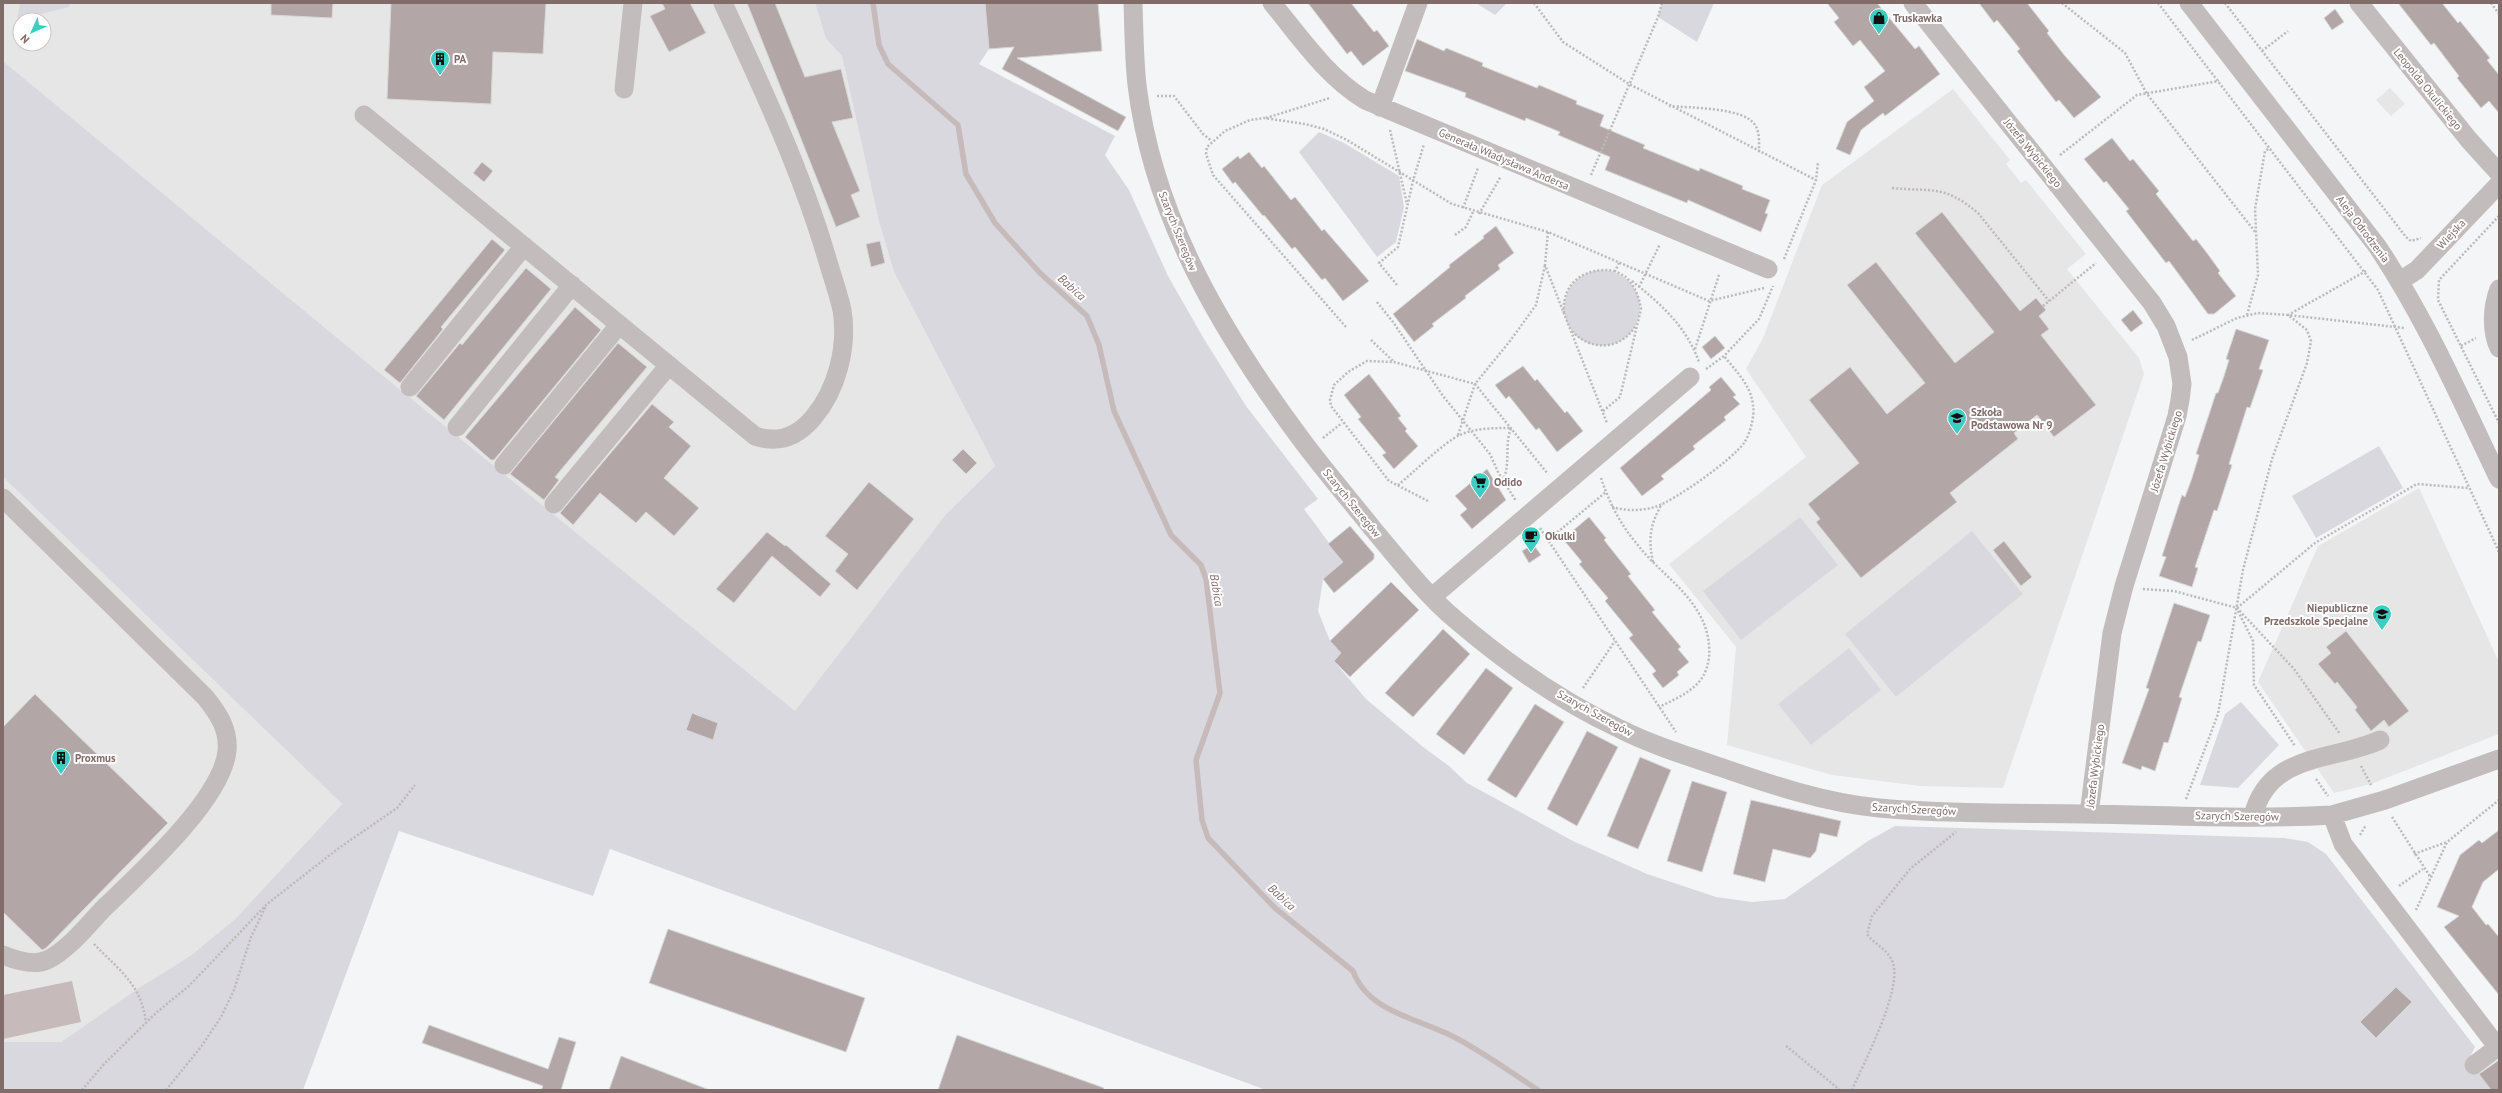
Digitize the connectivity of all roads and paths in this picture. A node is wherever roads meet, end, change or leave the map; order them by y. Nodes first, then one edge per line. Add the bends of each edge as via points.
1 (633, 3) edge
2 (723, 3) edge
3 (1133, 3) edge
4 (1272, 3) edge
5 (1418, 3) edge
6 (1534, 3) edge
7 (1662, 3) edge
8 (1913, 3) edge
9 (2062, 3) edge
10 (2158, 3) edge
11 (2189, 3) edge
12 (2225, 3) edge
13 (2359, 3) edge
14 (2491, 3) edge
15 (2499, 14) edge
16 (2288, 31) dead end
17 (2262, 51) junction
18 (2219, 81) junction
19 (1629, 84) junction
20 (624, 89) dead end
21 (1349, 90) junction
22 (2147, 94) junction
23 (1156, 103) dead end
24 (1668, 106) junction
25 (1383, 109) junction
26 (364, 114) dead end
27 (1264, 118) junction
28 (1429, 128) junction
29 (1212, 141) junction
30 (2270, 148) junction
31 (2055, 149) dead end
32 (1485, 151) junction
33 (1759, 152) junction
34 (2060, 155) junction
35 (1508, 161) junction
36 (2064, 161) dead end
37 (1818, 162) dead end
38 (1400, 173) junction
39 (2499, 173) edge
40 (1413, 181) junction
41 (1589, 181) dead end
42 (2499, 184) edge
43 (1892, 188) dead end
44 (1407, 205) junction
45 (1463, 208) junction
46 (1473, 212) junction
47 (1479, 214) junction
48 (2499, 216) edge
49 (1667, 227) junction
50 (1548, 232) junction
51 (2256, 233) junction
52 (1455, 235) dead end
53 (2422, 237) dead end
54 (524, 246) junction
55 (1619, 263) junction
56 (1545, 265) junction
57 (1616, 271) junction
58 (2366, 272) junction
59 (1646, 274) junction
60 (1719, 275) dead end
61 (1626, 277) junction
62 (1771, 277) joint
63 (2075, 280) dead end
64 (2400, 281) junction
65 (572, 285) junction
66 (1397, 285) dead end
67 (1639, 287) junction
68 (2499, 289) edge
69 (2049, 301) junction
70 (1377, 302) dead end
71 (1709, 302) junction
72 (2043, 306) dead end
73 (2247, 315) junction
74 (2288, 315) junction
75 (1564, 318) junction
76 (1638, 321) junction
77 (619, 325) junction
78 (1346, 327) dead end
79 (2396, 327) junction
80 (2408, 328) dead end
81 (1570, 329) junction
82 (2190, 336) dead end
83 (1371, 340) dead end
84 (2192, 340) junction
85 (2194, 347) dead end
86 (2499, 348) edge
87 (1695, 349) junction
88 (1724, 356) dead end
89 (1394, 362) junction
90 (669, 365) junction
91 (1426, 371) junction
92 (1696, 374) joint
93 (1475, 384) junction
94 (410, 387) dead end
95 (1603, 411) junction
96 (1464, 420) junction
97 (1342, 423) junction
98 (2499, 423) edge
99 (457, 427) dead end
100 (1511, 428) junction
101 (1472, 431) junction
102 (1458, 436) junction
103 (1322, 439) dead end
104 (1613, 443) junction
105 (1597, 456) junction
106 (504, 465) dead end
107 (2499, 479) edge
108 (1503, 481) junction
109 (1398, 486) junction
110 (1559, 488) junction
111 (2469, 488) junction
112 (1606, 492) junction
113 (3, 498) edge
114 (1428, 501) dead end
115 (554, 504) dead end
116 (1662, 504) junction
117 (1612, 507) junction
118 (1529, 514) junction
119 (1548, 540) junction
120 (2499, 552) edge
121 (1653, 562) junction
122 (2139, 588) dead end
123 (1432, 597) junction
124 (2237, 608) junction
125 (1615, 640) junction
126 (1582, 690) dead end
127 (1659, 707) junction
128 (1672, 727) dead end
129 (2380, 740) dead end
130 (2352, 750) junction
131 (2499, 759) edge
132 (2305, 762) junction
133 (2371, 784) dead end
134 (415, 785) dead end
135 (2499, 800) edge
136 (2193, 803) dead end
137 (2328, 808) junction
138 (1971, 812) junction
139 (2390, 813) dead end
140 (2090, 814) junction
141 (2253, 816) junction
142 (2367, 824) dead end
143 (2359, 841) dead end
144 (2447, 842) junction
145 (2414, 854) junction
146 (2423, 869) junction
147 (2430, 878) junction
148 (2398, 886) dead end
149 (267, 904) junction
150 (2415, 912) dead end
151 (82, 931) junction
152 (3, 955) edge
153 (146, 1023) junction
154 (1786, 1046) dead end
155 (2498, 1048) edge
156 (2474, 1065) dead end
157 (82, 1090) edge
158 (166, 1090) edge
159 (1840, 1090) edge
160 (1852, 1090) edge

1 - 20 street
2 - 90 street via 755,72 813,212 842,310 843,329 837,376 828,398 806,427 786,439 776,440 755,436
3 - 123 street, Szarych Szeregów via 1137,86 1155,173 1200,283 1260,384 1332,479
4 - 21 street, Generała Władysława Andersa via 1322,65
5 - 25 street
6 - 19 path via 1563,42
7 - 19 path
8 - 140 street, Józefa Wybickiego via 2152,303 2166,326 2178,357 2182,384 2178,416 2124,586 2112,633
9 - 22 path via 2125,53
10 - 18 path
11 - 64 street, Aleja Odrodzenia via 2377,246
12 - 17 path
13 - 39 street, Leopolda Okulickiego via 2469,140
14 - 15 path
16 - 17 path
17 - 53 path via 2406,237 2411,241
18 - 22 path
18 - 30 path
19 - 24 path
19 - 41 path
21 - 25 street, Generała Władysława Andersa
21 - 27 path via 1309,106
22 - 34 path via 2137,95
22 - 51 path
23 - 29 path via 1154,96 1174,96 1203,134
24 - 33 path
24 - 33 path via 1734,112 1748,117 1756,126
25 - 28 street, Generała Władysława Andersa
25 - 38 path
26 - 54 street
27 - 29 path via 1237,125
27 - 38 path via 1324,129
28 - 32 street, Generała Władysława Andersa
28 - 40 path
29 - 78 path via 1207,147 1206,154 1213,175
30 - 51 path via 2265,151 2255,209
30 - 58 path
31 - 34 path
32 - 35 street, Generała Władysława Andersa
32 - 45 path
33 - 37 path via 1816,180
34 - 36 path
35 - 47 path via 1498,185
35 - 49 street, Generała Władysława Andersa
38 - 40 path
38 - 44 path
40 - 44 path
40 - 45 path
42 - 64 street, Wiejska via 2417,270
43 - 69 path via 1938,190 1964,202 1978,212
44 - 66 path via 1398,247 1379,262
45 - 46 path
46 - 47 path
46 - 52 path via 1466,227
47 - 50 path
48 - 98 path via 2439,280 2437,288 2438,300
49 - 59 path
49 - 62 street, Generała Władysława Andersa
50 - 55 path
50 - 56 path
51 - 73 path via 2258,275
54 - 65 street
54 - 94 street
55 - 57 path
55 - 59 path
56 - 75 path
56 - 93 path via 1536,305
57 - 61 path
57 - 75 path via 1592,270 1576,279 1566,294
58 - 74 path
58 - 79 path
59 - 67 path
59 - 71 path
60 - 71 path
61 - 67 path
61 - 76 path via 1639,297 1641,309
62 - 71 path
63 - 69 path
64 - 107 street, Aleja Odrodzenia via 2423,320
65 - 77 street
65 - 99 street
67 - 87 path via 1676,320
68 - 86 street via 2494,310 2494,330
69 - 72 path
70 - 91 path
71 - 87 path
73 - 74 path
73 - 84 path
74 - 79 path
74 - 124 path via 2307,330 2311,341 2272,460 2243,570
75 - 81 path
76 - 81 path via 1632,332 1612,345 1600,346 1578,338
76 - 95 path via 1620,397
77 - 90 street
77 - 106 street
79 - 80 path
79 - 111 path
81 - 95 path
82 - 84 path
83 - 89 path
84 - 85 path
87 - 92 path
88 - 116 path via 1745,383 1754,406 1744,443 1715,470
89 - 91 path
89 - 97 path via 1367,361 1338,380 1330,400
90 - 115 street
91 - 93 path
91 - 96 path via 1442,396
92 - 104 street
93 - 96 path
93 - 100 path
95 - 104 path
96 - 101 path
96 - 102 path
97 - 103 path
97 - 109 path via 1389,481
100 - 101 path
100 - 108 path via 1507,438 1508,468
100 - 110 path
101 - 102 path
101 - 108 path via 1490,454
102 - 109 path
104 - 105 street
105 - 110 street
105 - 112 path
108 - 118 path
109 - 114 path
110 - 118 street
111 - 120 path
111 - 124 path via 2417,484 2315,543
112 - 117 path
112 - 119 path
113 - 151 street via 205,697 217,713 226,733 227,753 224,763 206,796 164,848
116 - 117 path via 1637,510
116 - 121 path via 1651,525 1649,537
117 - 121 path via 1637,545
118 - 119 path
118 - 123 street
119 - 125 path
121 - 127 path via 1698,612 1709,650 1709,663 1697,684 1685,694
122 - 124 path via 2174,591
123 - 138 street, Szarych Szeregów via 1456,620 1516,666 1573,703 1619,729 1674,751 1745,776 1876,808
124 - 130 path via 2294,669
124 - 132 path via 2253,641 2254,685
124 - 136 path via 2218,714 2185,803
125 - 126 path
125 - 127 path
127 - 128 path
129 - 130 street
130 - 132 street
130 - 133 path
131 - 137 street, Szarych Szeregów via 2385,800
132 - 137 path via 2325,794 2332,800
132 - 141 street via 2277,776 2268,785 2256,803
134 - 149 path via 397,808 338,848
135 - 144 path
137 - 141 street, Szarych Szeregów
137 - 155 street via 2343,844
138 - 140 street, Szarych Szeregów
138 - 160 path via 1962,827 1910,870 1872,916 1867,934 1888,953 1895,976 1886,1014
139 - 145 path
140 - 141 street, Szarych Szeregów
142 - 143 path
144 - 145 path
144 - 147 path
145 - 146 path
146 - 147 path
146 - 148 path
147 - 150 path
149 - 153 path via 190,986
149 - 158 path via 251,937 234,990 221,1017 201,1047
151 - 152 street via 46,961 33,962
151 - 153 path via 137,989 144,1007
153 - 157 path via 104,1064
154 - 159 path
155 - 156 street

